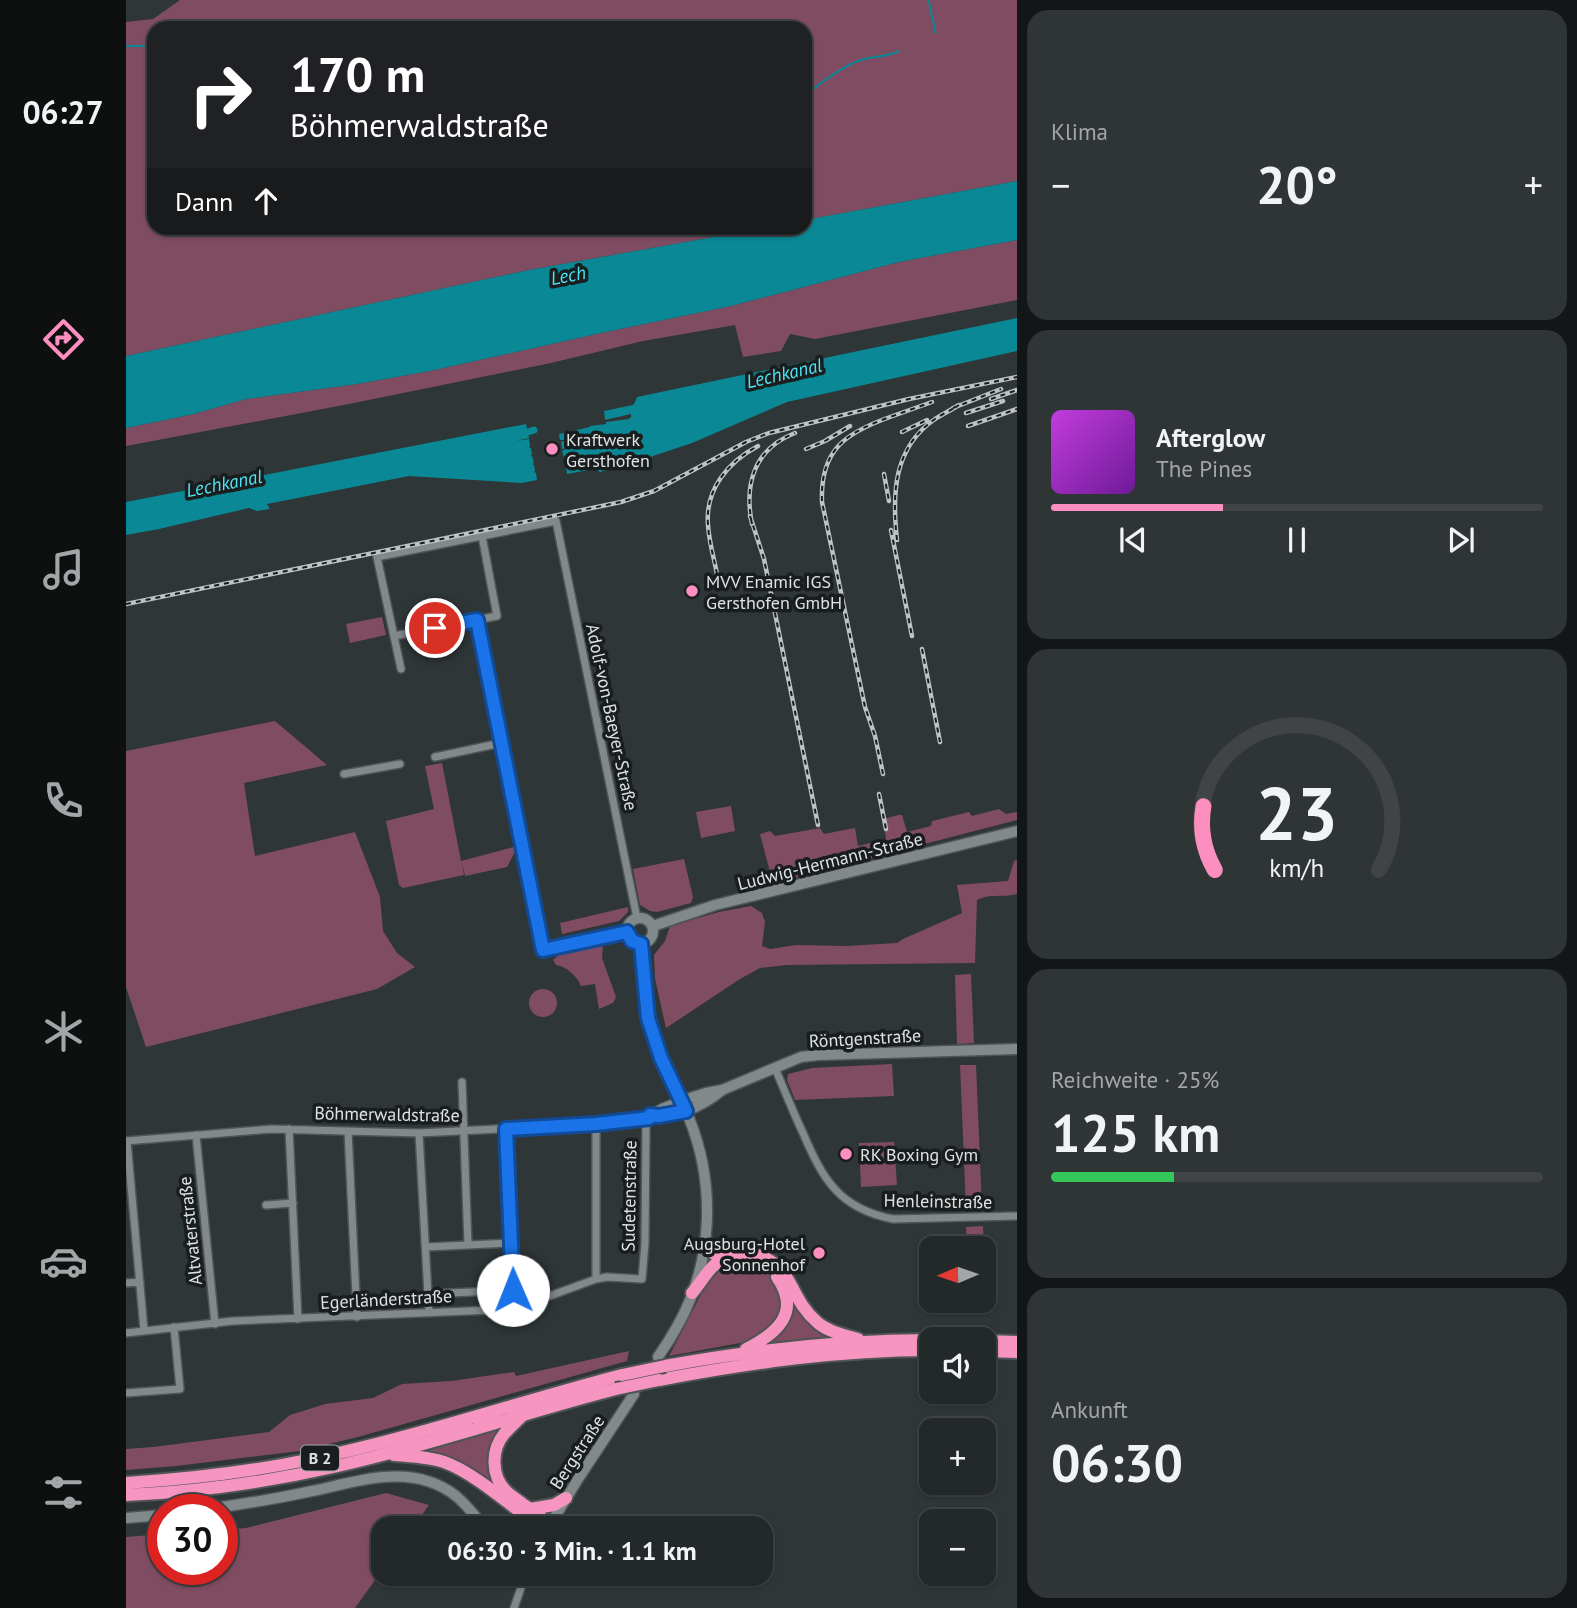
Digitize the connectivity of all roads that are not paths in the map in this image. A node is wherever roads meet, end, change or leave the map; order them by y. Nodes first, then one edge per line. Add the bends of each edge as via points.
1 (482, 536) junction
2 (477, 620) junction
3 (394, 636) junction
4 (401, 670) dead end
5 (501, 743) junction
6 (435, 757) dead end
7 (400, 764) dead end
8 (344, 774) dead end
9 (1017, 831) edge
10 (637, 918) junction
11 (653, 926) junction
12 (627, 932) junction
13 (641, 944) junction
14 (1017, 1049) edge
15 (775, 1068) junction
16 (462, 1082) dead end
17 (683, 1106) junction
18 (650, 1116) junction
19 (596, 1124) junction
20 (289, 1129) junction
21 (506, 1129) junction
22 (348, 1131) junction
23 (463, 1131) junction
24 (419, 1133) junction
25 (197, 1135) junction
26 (127, 1141) edge
27 (129, 1190) edge
28 (293, 1203) junction
29 (266, 1205) dead end
30 (1017, 1216) edge
31 (136, 1236) junction
32 (126, 1237) edge
33 (512, 1243) junction
34 (468, 1245) junction
35 (426, 1247) junction
36 (705, 1248) junction
37 (727, 1257) junction
38 (596, 1279) junction
39 (642, 1279) joint
40 (140, 1282) junction
41 (126, 1283) edge
42 (513, 1290) junction
43 (485, 1292) junction
44 (692, 1293) junction
45 (428, 1294) junction
46 (514, 1309) junction
47 (486, 1311) junction
48 (429, 1313) junction
49 (357, 1317) junction
50 (298, 1319) junction
51 (215, 1324) junction
52 (174, 1327) junction
53 (144, 1331) junction
54 (126, 1332) edge
55 (919, 1340) edge
56 (996, 1341) edge
57 (868, 1342) junction
58 (1017, 1342) edge
59 (919, 1350) edge
60 (996, 1351) edge
61 (1017, 1352) edge
62 (738, 1353) junction
63 (662, 1362) junction
64 (126, 1393) edge
65 (634, 1394) dead end
66 (525, 1413) junction
67 (383, 1454) junction
68 (126, 1483) edge
69 (126, 1495) edge
70 (566, 1498) junction
71 (238, 1504) edge
72 (530, 1508) junction
73 (147, 1516) edge
74 (476, 1516) edge
75 (525, 1516) edge
76 (541, 1516) edge
77 (555, 1516) edge
78 (126, 1518) edge
79 (522, 1586) edge
80 (514, 1608) edge

1 - 2 street via 497,616
1 - 3 street via 377,557
1 - 10 street, Adolf-von-Baeyer-Straße via 556,522
2 - 3 street
2 - 5 street
3 - 4 street
5 - 6 street
5 - 12 street via 543,950
7 - 8 street
9 - 11 street, Ludwig-Hermann-Straße via 719,904
10 - 11 street via 647,919
10 - 12 street
11 - 13 street via 651,939
12 - 13 street via 632,941
13 - 17 street via 648,1018
14 - 15 street, Röntgenstraße via 818,1055
15 - 17 street, Röntgenstraße via 722,1090 698,1107
15 - 30 street, Henleinstraße via 821,1172 853,1205 893,1219
16 - 23 street
17 - 18 street
17 - 36 street via 703,1160
18 - 19 street, Böhmerwaldstraße
18 - 39 street, Sudetenstraße via 646,1125
19 - 21 street, Böhmerwaldstraße
19 - 38 street
20 - 22 street, Böhmerwaldstraße
20 - 25 street, Böhmerwaldstraße
20 - 28 street
21 - 23 street, Böhmerwaldstraße
21 - 33 street
22 - 24 street, Böhmerwaldstraße
22 - 49 street
23 - 24 street, Böhmerwaldstraße
23 - 34 street
24 - 35 street
25 - 26 street, Böhmerwaldstraße
25 - 51 street, Altvaterstraße
26 - 27 street
27 - 31 street
28 - 29 street
28 - 50 street
31 - 32 street
31 - 40 street
33 - 34 street
33 - 42 street
34 - 35 street
35 - 45 street
36 - 37 highway, B 2
36 - 44 street
36 - 57 highway, B 2 via 718,1246 766,1258 785,1274 817,1322
37 - 44 highway via 709,1268
37 - 62 highway, B 2 via 763,1265 779,1279 786,1297 785,1316 776,1330
38 - 39 street, Egerländerstraße
38 - 46 street, Egerländerstraße
40 - 41 street
40 - 53 street
42 - 43 street
42 - 46 street
43 - 45 street
43 - 47 street
44 - 63 street
45 - 48 street
46 - 47 street, Egerländerstraße
47 - 48 street, Egerländerstraße
48 - 49 street, Egerländerstraße
49 - 50 street, Egerländerstraße
50 - 51 street, Egerländerstraße
51 - 52 street, Egerländerstraße
52 - 53 street, Egerländerstraße
52 - 64 street via 180,1389
53 - 54 street, Egerländerstraße
55 - 57 highway, B 2
56 - 58 highway
57 - 62 highway, B 2
59 - 66 highway, B 2, bridge via 781,1359 616,1389
60 - 61 highway
62 - 63 highway, B 2
63 - 68 highway, B 2, bridge via 313,1459 204,1477
65 - 70 street, Bergstraße
66 - 67 highway, B 2
66 - 72 highway via 499,1441 495,1467 500,1484
67 - 69 highway, B 2 via 241,1484
67 - 75 highway, B 2 via 444,1462
70 - 72 highway via 554,1505
70 - 77 street, Bergstraße
71 - 74 street via 395,1475 439,1485
72 - 76 highway
73 - 78 street
79 - 80 street

